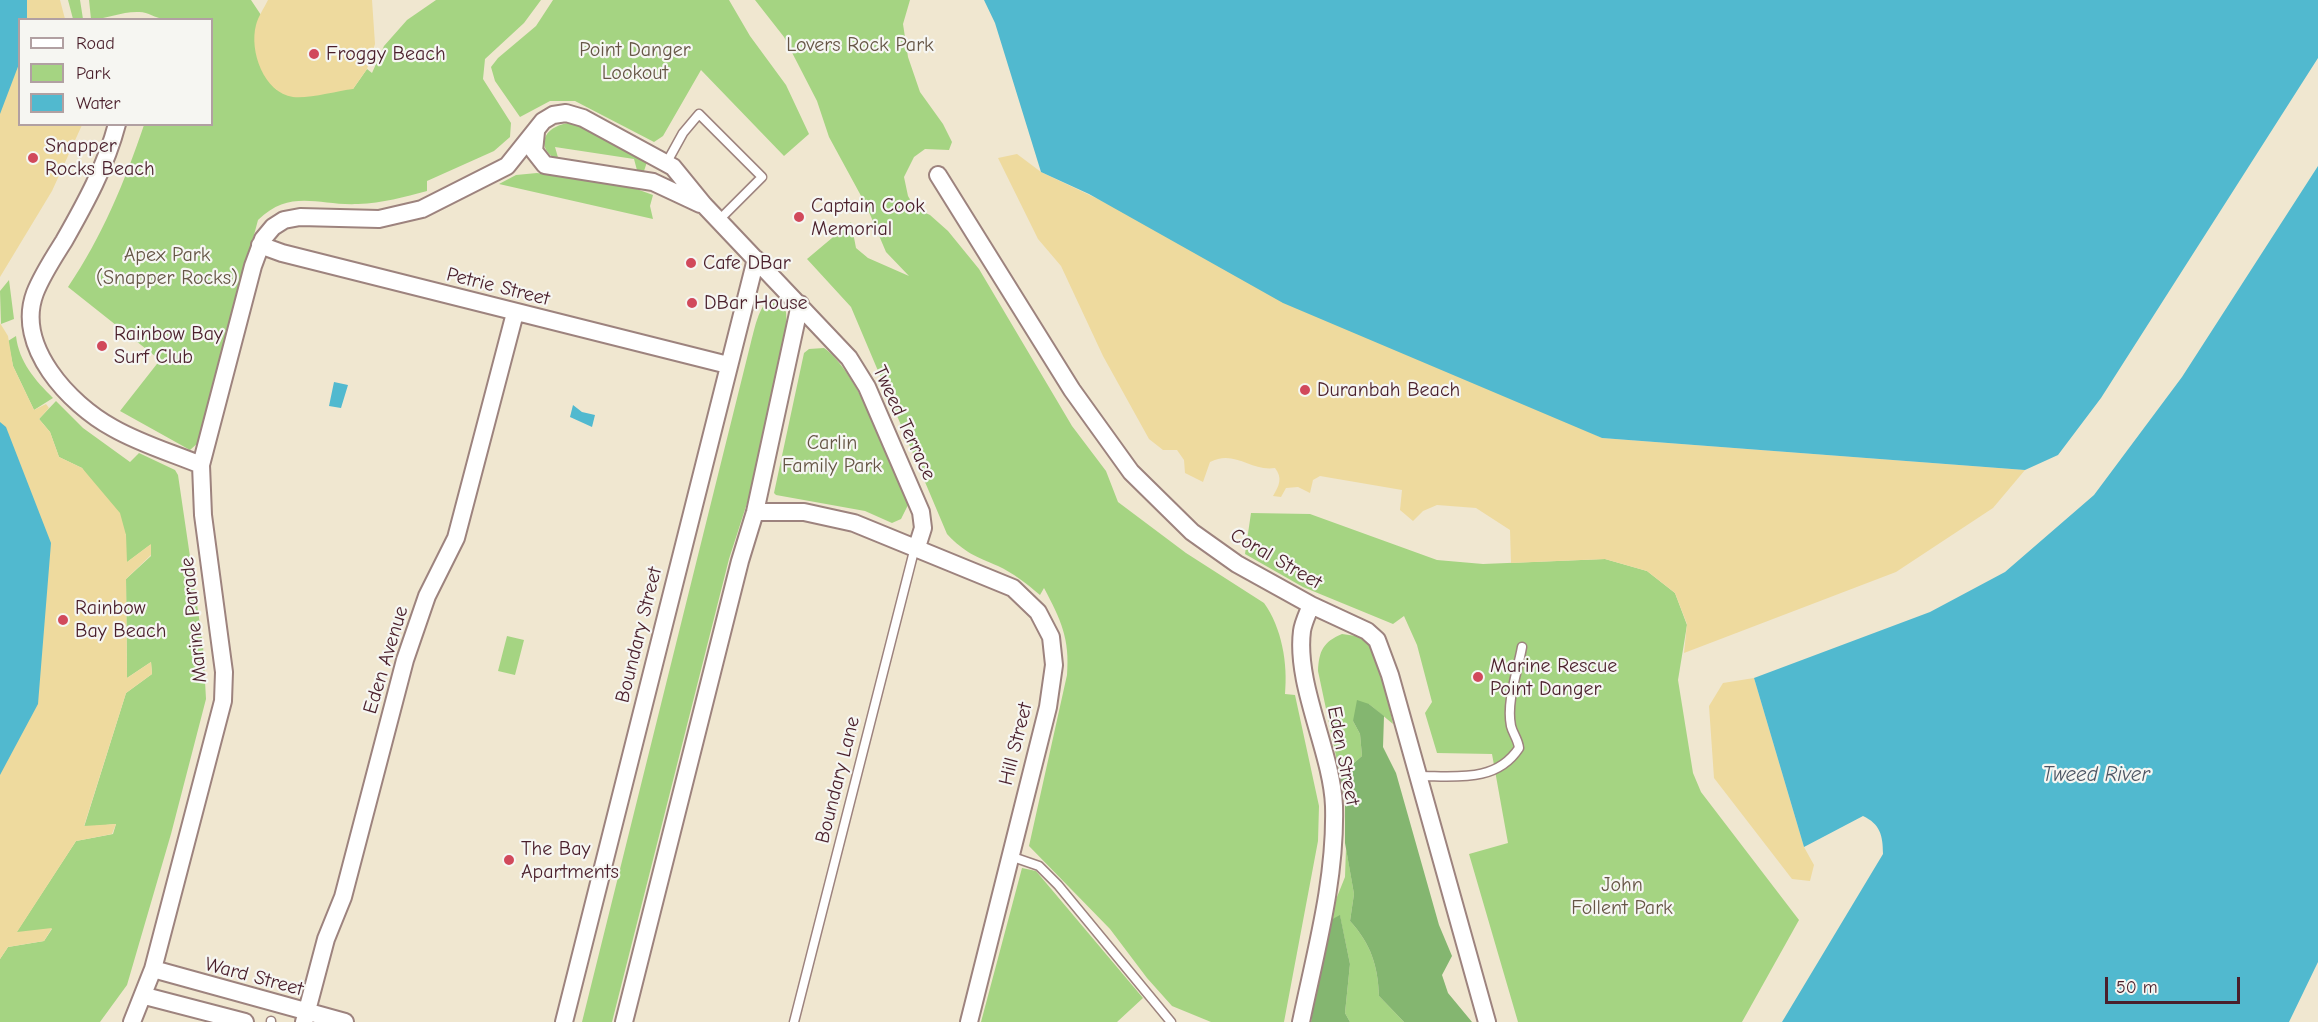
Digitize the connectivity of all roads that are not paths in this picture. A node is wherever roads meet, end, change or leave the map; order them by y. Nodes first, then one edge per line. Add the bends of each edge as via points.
1 (116, 126) edge
2 (537, 130) junction
3 (667, 162) junction
4 (547, 166) junction
5 (502, 169) junction
6 (938, 175) dead end
7 (658, 184) junction
8 (704, 206) junction
9 (718, 220) junction
10 (260, 245) junction
11 (756, 259) junction
12 (800, 304) junction
13 (515, 313) junction
14 (728, 365) junction
15 (201, 465) junction
16 (755, 512) junction
17 (916, 547) junction
18 (1311, 605) junction
19 (1522, 647) dead end
20 (1418, 776) junction
21 (1010, 856) junction
22 (153, 969) junction
23 (145, 996) junction
24 (305, 1017) edge
25 (132, 1022) edge
26 (245, 1022) edge
27 (345, 1022) edge
28 (564, 1022) edge
29 (624, 1022) edge
30 (794, 1022) edge
31 (969, 1022) edge
32 (1171, 1022) edge
33 (1301, 1022) edge
34 (1487, 1022) edge

1 - 15 street via 83,208 35,292 29,316 34,343 48,370 94,416 138,441
2 - 3 street, Tweed Terrace via 553,115 574,114
2 - 4 street via 534,151
2 - 5 street, Tweed Terrace via 516,158
3 - 7 street
3 - 8 street, Tweed Terrace
3 - 9 lane via 699,114 762,177
4 - 5 street, Tweed Terrace
4 - 7 street, Tweed Terrace
5 - 10 street, Tweed Terrace via 434,204 401,215 288,219 273,227
6 - 18 street, Coral Street via 1072,390 1131,472 1192,532 1237,564
7 - 8 street, Tweed Terrace
8 - 9 street, Tweed Terrace
9 - 11 street, Tweed Terrace
10 - 13 street, Petrie Street
10 - 15 street, Marine Parade
11 - 12 street, Tweed Terrace
11 - 14 street, Boundary Street
12 - 16 street
12 - 17 street, Tweed Terrace via 849,358 867,387 921,512 923,528
13 - 14 street, Petrie Street
13 - 24 street, Eden Avenue via 456,538 427,596 405,660 343,897 326,939
14 - 28 street, Boundary Street
15 - 22 street, Marine Parade via 203,515 224,672 223,701
16 - 17 street via 790,511 838,519
16 - 29 street
17 - 21 street, Hill Street via 1013,588 1038,612 1051,637 1054,665 1048,707
17 - 30 lane, Boundary Lane
18 - 20 street, Coral Street via 1348,620 1377,640
18 - 33 street, Eden Street via 1302,630 1304,667 1334,802 1334,850 1329,893
19 - 20 lane via 1510,713 1519,748 1511,760 1495,771 1472,777
20 - 34 street, Coral Street
21 - 31 street, Hill Street
21 - 32 lane via 1038,866 1058,885
22 - 23 street, Marine Parade
22 - 24 street, Ward Street
23 - 25 street, Marine Parade
23 - 26 street
24 - 27 street, Ward Street

